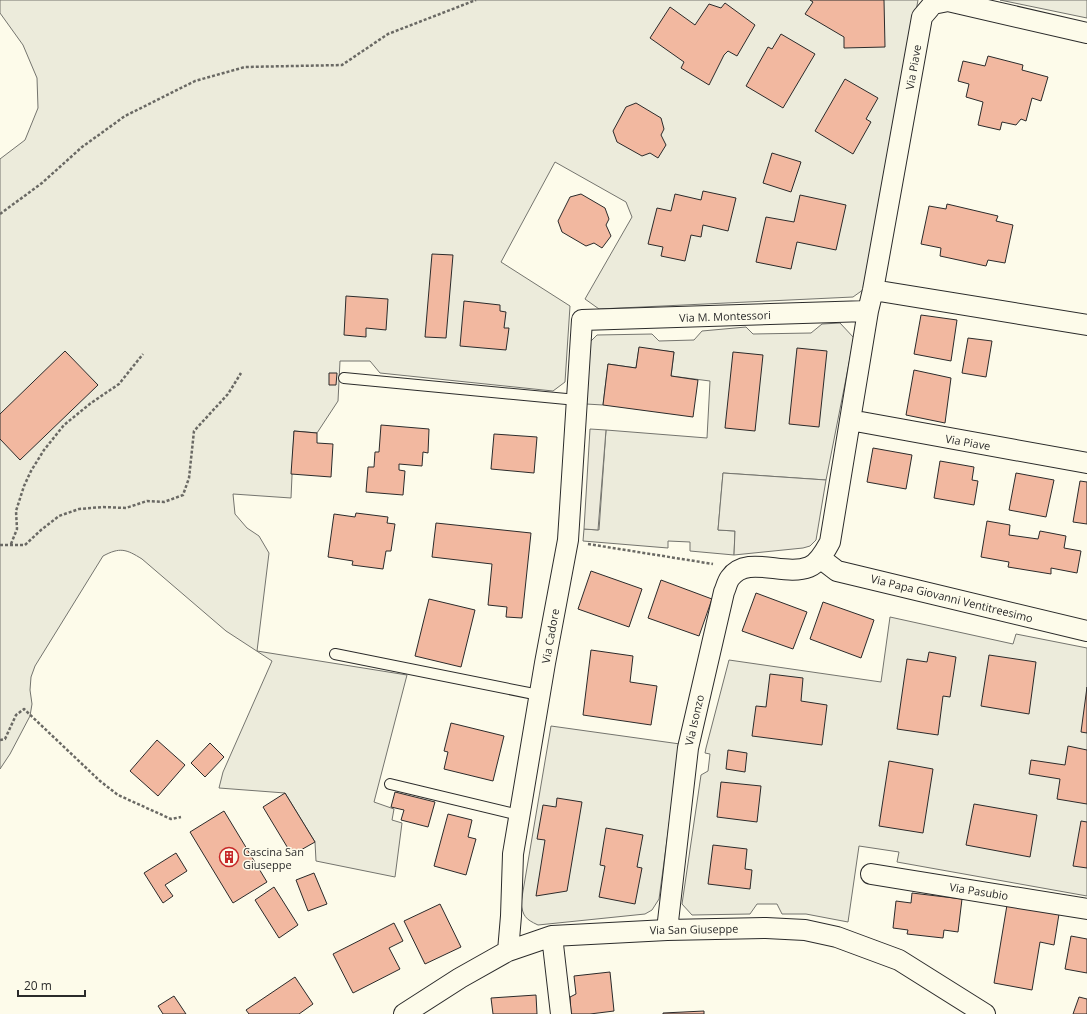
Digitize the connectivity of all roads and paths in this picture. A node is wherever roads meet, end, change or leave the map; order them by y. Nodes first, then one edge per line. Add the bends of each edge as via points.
1 (476, 0) edge
2 (1087, 33) edge
3 (0, 214) edge
4 (873, 290) junction
5 (868, 311) junction
6 (582, 320) joint
7 (1087, 324) edge
8 (143, 354) dead end
9 (241, 373) dead end
10 (344, 378) dead end
11 (577, 400) junction
12 (850, 420) junction
13 (1087, 463) edge
14 (568, 540) junction
15 (10, 544) junction
16 (0, 545) edge
17 (820, 558) junction
18 (740, 568) junction
19 (1087, 631) edge
20 (335, 654) dead end
21 (539, 695) junction
22 (0, 740) edge
23 (390, 784) dead end
24 (519, 815) junction
25 (181, 817) dead end
26 (871, 874) dead end
27 (1087, 909) edge
28 (667, 930) junction
29 (552, 936) junction
30 (508, 951) junction
31 (404, 1014) edge
32 (561, 1014) edge
33 (985, 1014) edge

1 - 3 path via 388,34 342,65 245,67 194,81 124,116 82,147 42,184
2 - 4 street, Via Piave via 948,1 933,4 922,17
4 - 5 street, Via Piave
4 - 7 street
5 - 6 street, Via M. Montessori
5 - 12 street, Via Piave
6 - 11 street, Via Cadore
8 - 15 path via 119,384 64,425 44,450 24,486 16,511 17,529
9 - 15 path via 228,394 194,431 189,478 183,494 164,502 147,502 126,508 79,509 59,516 25,545
10 - 11 lane
11 - 14 street, Via Cadore
12 - 13 street, Via Piave
12 - 17 street, Via Piave via 830,542
14 - 18 path
14 - 21 street, Via Cadore
15 - 16 path
17 - 18 street, Via Piave via 809,567 790,570
17 - 19 street, Via Papa Giovanni Ventitreesimo via 837,571
18 - 28 street, Via Isonzo via 729,579 724,592 688,748
20 - 21 lane
21 - 24 street, Via Cadore
22 - 25 path via 5,739 16,715 24,709 118,795 171,819
23 - 24 lane
24 - 30 street, Via Cadore via 512,854
26 - 27 street, Via Pasubio
28 - 29 street, Via San Giuseppe
28 - 33 street, Via San Giuseppe via 766,928 805,930 838,937 899,960
29 - 30 street, Via San Giuseppe
29 - 32 street
30 - 31 street, Via San Giuseppe

